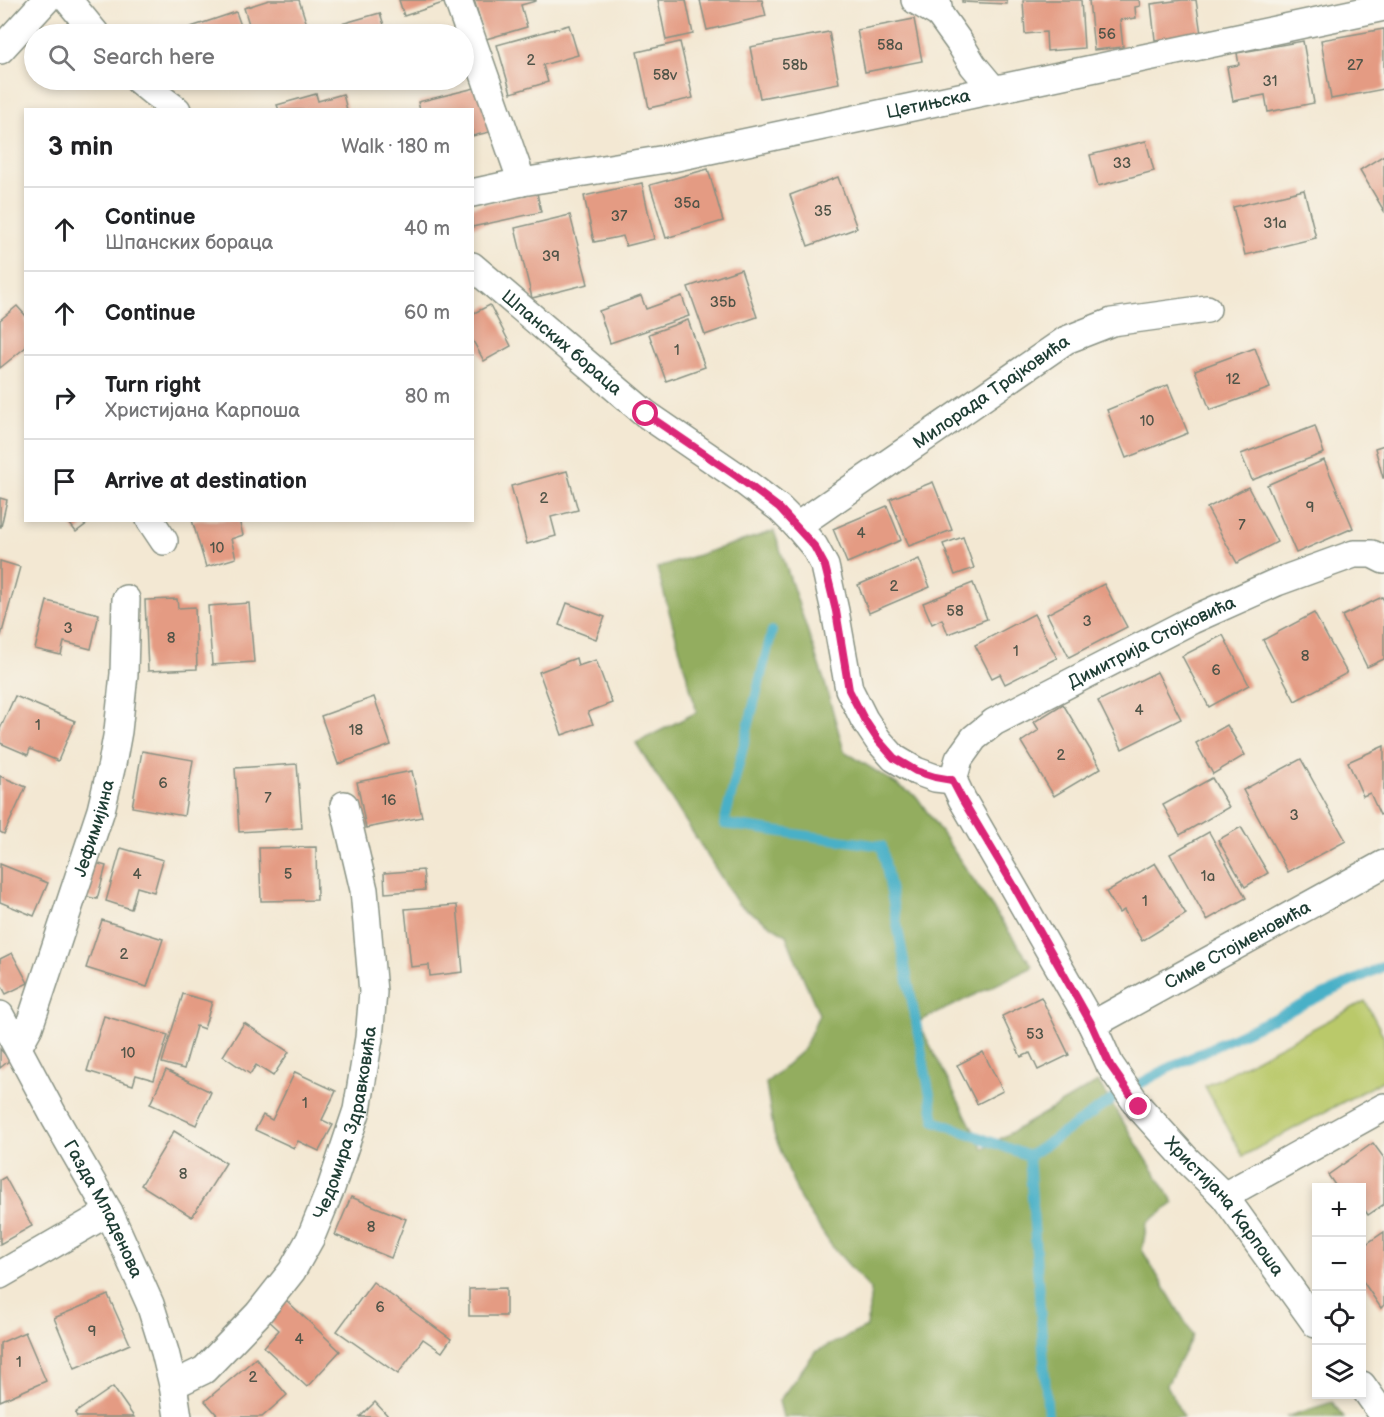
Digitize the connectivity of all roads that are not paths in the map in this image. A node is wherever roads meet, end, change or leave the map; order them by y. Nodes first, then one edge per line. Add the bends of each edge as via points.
1 (46, 0) edge
2 (68, 0) edge
3 (458, 0) edge
4 (915, 0) edge
5 (938, 7) edge
6 (1384, 7) edge
7 (88, 24) edge
8 (466, 24) edge
9 (474, 46) edge
10 (0, 50) edge
11 (993, 89) junction
12 (150, 90) edge
13 (174, 108) edge
14 (522, 182) junction
15 (474, 193) edge
16 (474, 268) edge
17 (1207, 309) dead end
18 (797, 526) junction
19 (1384, 560) edge
20 (126, 599) dead end
21 (952, 780) junction
22 (344, 805) dead end
23 (1384, 864) edge
24 (0, 1015) edge
25 (1092, 1025) junction
26 (18, 1047) junction
27 (1384, 1107) edge
28 (1224, 1196) junction
29 (110, 1212) junction
30 (0, 1275) edge
31 (1312, 1316) edge
32 (173, 1385) junction
33 (1366, 1391) edge
34 (1384, 1416) edge
35 (178, 1417) edge

1 - 10 street
2 - 7 street
3 - 8 street
4 - 5 street
5 - 11 street
6 - 11 street, Цетињска
9 - 14 street
11 - 14 street, Цетињска via 672,158
12 - 13 street
14 - 15 street, Цетињска
16 - 18 street, Шпанских бораца via 646,414 738,477
17 - 18 street, Милорада Трајковића via 1112,322 1066,340
18 - 21 street, Шпанских бораца via 825,566 849,690 864,719 894,758 916,771
19 - 21 street, Димитрија Стојковића via 1372,554 1354,554 1277,582 1171,631 994,722 974,738 959,759
20 - 26 street, Јефимијина via 118,731 101,810 29,1027
21 - 25 street, Христијана Карпоша
22 - 32 street, Чедомира Здравковића via 364,890 374,992 357,1110 331,1188 292,1271 258,1314 204,1370
23 - 25 street, Симе Стојменовића
24 - 26 street, Газда Младенова
25 - 28 street, Христијана Карпоша via 1110,1065 1139,1107
26 - 29 street, Газда Младенова
27 - 28 street
28 - 31 street, Христијана Карпоша
29 - 30 street
29 - 32 street, Газда Младенова via 150,1304
32 - 35 street, Газда Младенова
33 - 34 street

